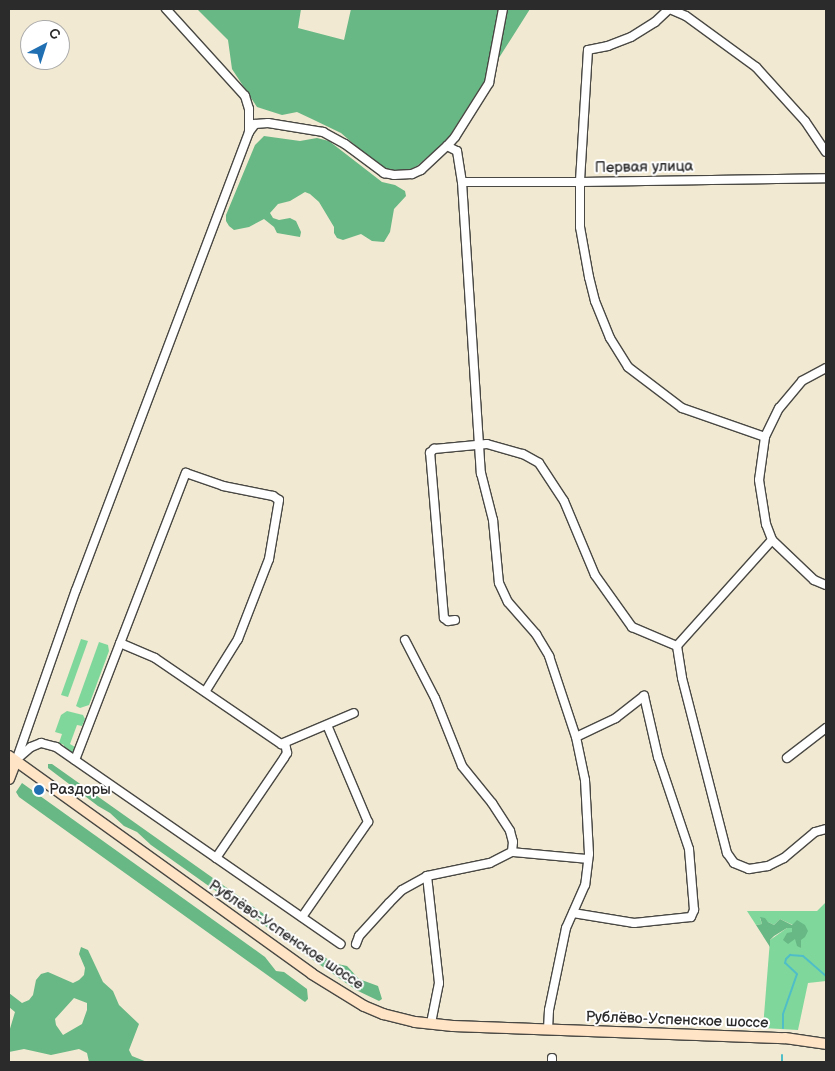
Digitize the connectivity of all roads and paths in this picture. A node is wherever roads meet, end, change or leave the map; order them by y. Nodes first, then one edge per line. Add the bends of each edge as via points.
1 (166, 9) edge
2 (503, 9) edge
3 (669, 9) edge
4 (249, 132) junction
5 (447, 146) junction
6 (826, 152) edge
7 (826, 178) edge
8 (462, 182) junction
9 (580, 182) junction
10 (826, 368) edge
11 (765, 437) junction
12 (478, 444) junction
13 (772, 540) junction
14 (826, 585) edge
15 (454, 620) dead end
16 (405, 640) dead end
17 (120, 644) junction
18 (678, 646) junction
19 (205, 692) junction
20 (354, 713) dead end
21 (327, 725) junction
22 (826, 728) edge
23 (576, 737) junction
24 (285, 743) junction
25 (788, 758) dead end
26 (12, 759) edge
27 (75, 760) junction
28 (9, 780) edge
29 (826, 829) edge
30 (512, 852) junction
31 (216, 858) junction
32 (588, 859) junction
33 (428, 876) junction
34 (572, 913) junction
35 (302, 917) junction
36 (340, 944) dead end
37 (356, 944) dead end
38 (431, 1023) junction
39 (548, 1030) junction
40 (798, 1040) junction
41 (826, 1044) edge
42 (826, 1050) edge

1 - 4 street via 246,96
2 - 5 street via 489,83
3 - 6 street via 686,16 756,67 805,121
3 - 9 street via 631,37 588,50
4 - 5 street via 255,124 268,123 323,132 384,173 394,175 421,170
4 - 26 street
5 - 8 street via 457,151
7 - 9 street, Первая улица
8 - 9 street, Первая улица
8 - 12 street
9 - 11 street via 580,227 595,301 610,338 628,367 682,408
10 - 11 street via 802,381 779,408
11 - 13 street via 759,480
12 - 15 street via 434,449 430,453 444,618
12 - 18 street via 523,454 539,463 564,501 595,575 632,626
12 - 23 street via 482,480 493,520 499,582 508,602 536,634 548,656
13 - 14 street via 814,580
13 - 18 street
16 - 30 street via 435,698 462,766 510,831
17 - 19 street via 155,658
17 - 19 street via 186,473 223,486 276,498 279,504 267,564 236,645
17 - 27 street
18 - 29 street via 682,678 727,853 734,863 749,869 768,866 784,858 815,832
19 - 24 street via 277,742
20 - 21 street
21 - 24 street
21 - 35 street via 368,822
22 - 25 street
23 - 32 street via 585,780
23 - 34 street via 616,718 644,696 658,758 689,849 694,910 691,917 634,923
24 - 31 street via 287,753 284,758
26 - 27 street via 41,744 56,747
26 - 28 main road
26 - 38 main road, Рублёво-Успенское шоссе via 329,986 383,1014
27 - 31 street
30 - 32 street
30 - 33 street via 490,864
31 - 35 street
32 - 34 street via 584,890
33 - 37 street via 396,896 359,936
33 - 38 street via 439,983
34 - 39 street via 566,928
35 - 36 street
38 - 39 main road, Рублёво-Успенское шоссе
39 - 40 main road, Рублёво-Успенское шоссе
40 - 41 main road, Рублёво-Успенское шоссе
40 - 42 street

